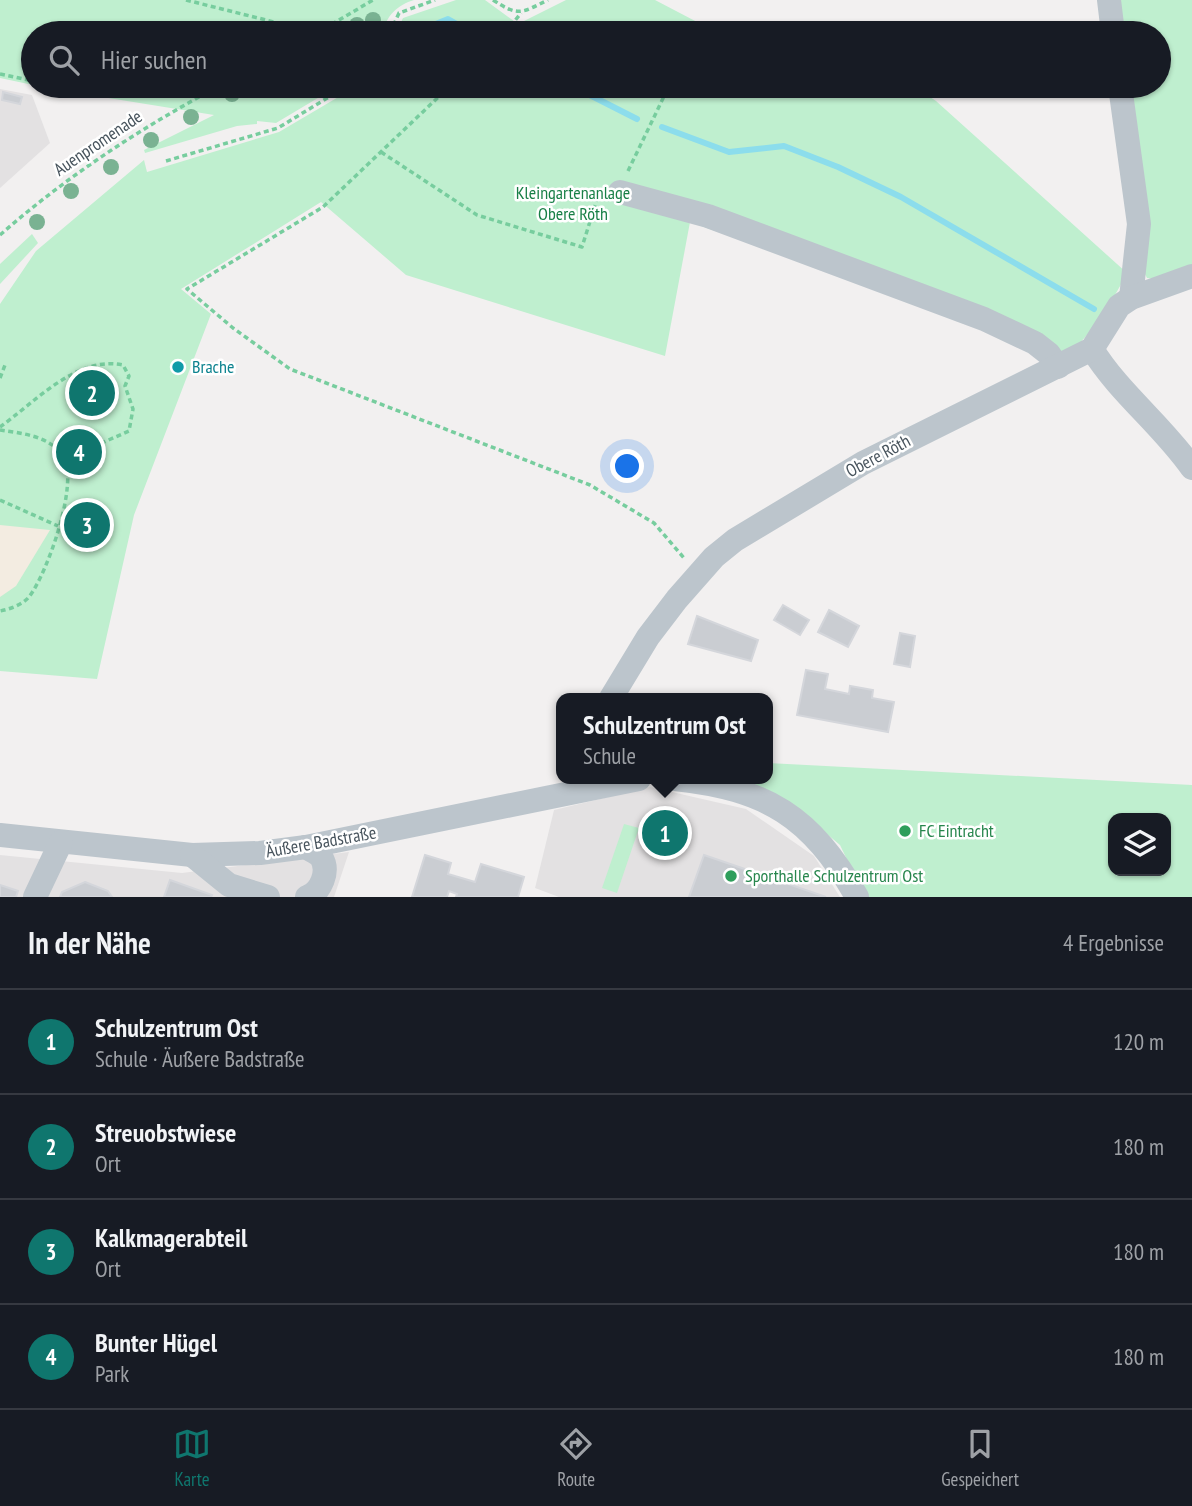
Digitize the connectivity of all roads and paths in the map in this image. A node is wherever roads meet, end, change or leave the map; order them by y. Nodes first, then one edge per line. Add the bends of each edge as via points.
1 (186, 0) edge
2 (373, 0) edge
3 (435, 0) edge
4 (493, 0) edge
5 (548, 0) edge
6 (1109, 0) edge
7 (522, 13) junction
8 (269, 21) edge
9 (337, 21) edge
10 (396, 21) edge
11 (515, 21) edge
12 (1112, 21) edge
13 (0, 74) edge
14 (21, 78) edge
15 (198, 98) edge
16 (327, 98) edge
17 (437, 98) edge
18 (664, 98) edge
19 (1123, 98) edge
20 (381, 152) junction
21 (166, 161) dead end
22 (620, 192) junction
23 (0, 235) edge
24 (1192, 276) edge
25 (1131, 298) junction
26 (1092, 349) junction
27 (5, 365) dead end
28 (1058, 367) junction
29 (0, 378) edge
30 (0, 428) edge
31 (95, 446) junction
32 (58, 450) junction
33 (1192, 468) edge
34 (69, 472) junction
35 (0, 500) edge
36 (58, 526) junction
37 (698, 574) junction
38 (0, 611) edge
39 (614, 693) edge
40 (589, 784) edge
41 (717, 784) edge
42 (559, 787) edge
43 (0, 835) edge
44 (61, 842) junction
45 (306, 847) junction
46 (192, 855) junction
47 (313, 896) edge
48 (35, 897) edge
49 (268, 897) edge
50 (857, 897) edge

1 - 8 path
2 - 9 path
3 - 10 path via 400,13
4 - 7 path via 512,13
5 - 7 path
6 - 12 street
7 - 11 path
13 - 14 path
15 - 23 path, Auenpromenade via 115,146
16 - 21 path via 278,128
17 - 20 path
18 - 22 path
19 - 25 street via 1139,224
20 - 22 path via 478,215 582,247 601,187
20 - 37 path via 323,207 187,289 290,369 590,485 654,523
22 - 28 street via 708,216 972,314 1035,343
24 - 25 street, Obere Röth
25 - 26 street, Obere Röth via 1119,306
26 - 28 street, Obere Röth
26 - 33 street
27 - 29 path
28 - 37 street, Obere Röth via 863,463 735,540
30 - 31 path via 56,381 110,362 124,365 133,409 129,431
30 - 32 path via 38,438
31 - 32 path
31 - 34 path
32 - 34 path
34 - 36 path
35 - 36 path
36 - 38 path via 50,556 28,598
37 - 39 street, Obere Röth via 648,637
40 - 42 street, Äußere Badstraße
41 - 50 street via 759,797 798,821 835,858
42 - 45 street, Äußere Badstraße
43 - 44 street, Äußere Badstraße
44 - 46 street, Äußere Badstraße
44 - 48 street
45 - 46 street, Äußere Badstraße
45 - 47 street via 320,855 323,864 323,880
46 - 49 street via 229,884

